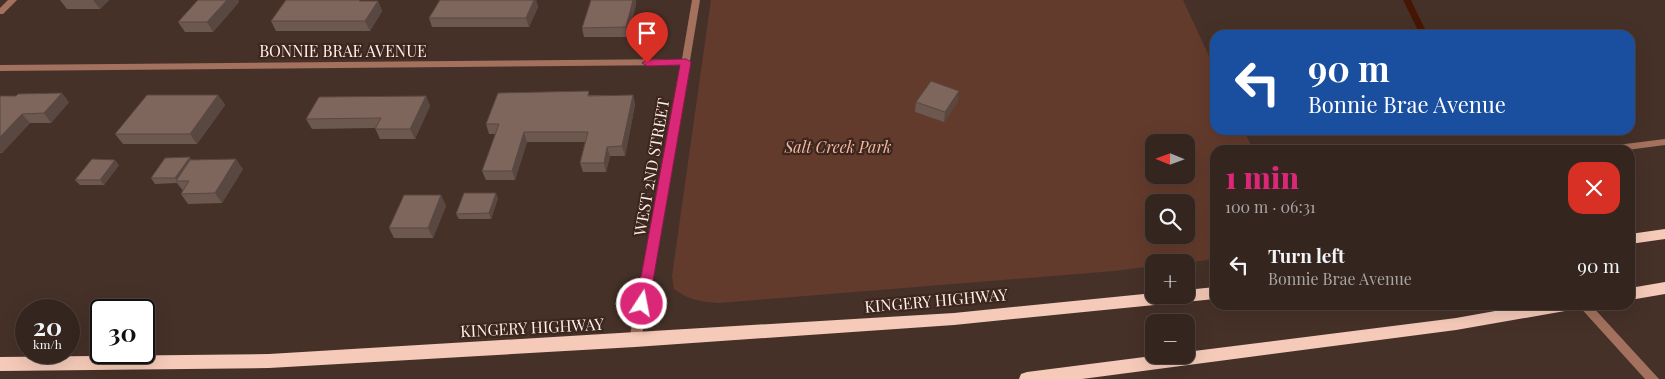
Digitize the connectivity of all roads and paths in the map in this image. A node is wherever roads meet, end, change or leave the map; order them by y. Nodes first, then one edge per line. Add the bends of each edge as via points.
1 (13, 0) edge
2 (696, 0) edge
3 (0, 12) edge
4 (686, 62) junction
5 (0, 68) edge
6 (1665, 142) edge
7 (1635, 146) edge
8 (1665, 234) edge
9 (1635, 238) edge
10 (1665, 288) edge
11 (1210, 293) edge
12 (1635, 293) edge
13 (1536, 310) edge
14 (1589, 310) edge
15 (635, 340) junction
16 (0, 364) edge
17 (1027, 379) edge
18 (1653, 379) edge

1 - 3 street
2 - 4 street, WEST 2ND STREET
4 - 5 street, BONNIE BRAE AVENUE
4 - 15 street, WEST 2ND STREET
6 - 7 street
8 - 9 highway
10 - 12 highway
11 - 15 highway, KINGERY HIGHWAY via 954,319
13 - 17 highway via 1456,324
14 - 18 street
15 - 16 highway, KINGERY HIGHWAY via 269,361

